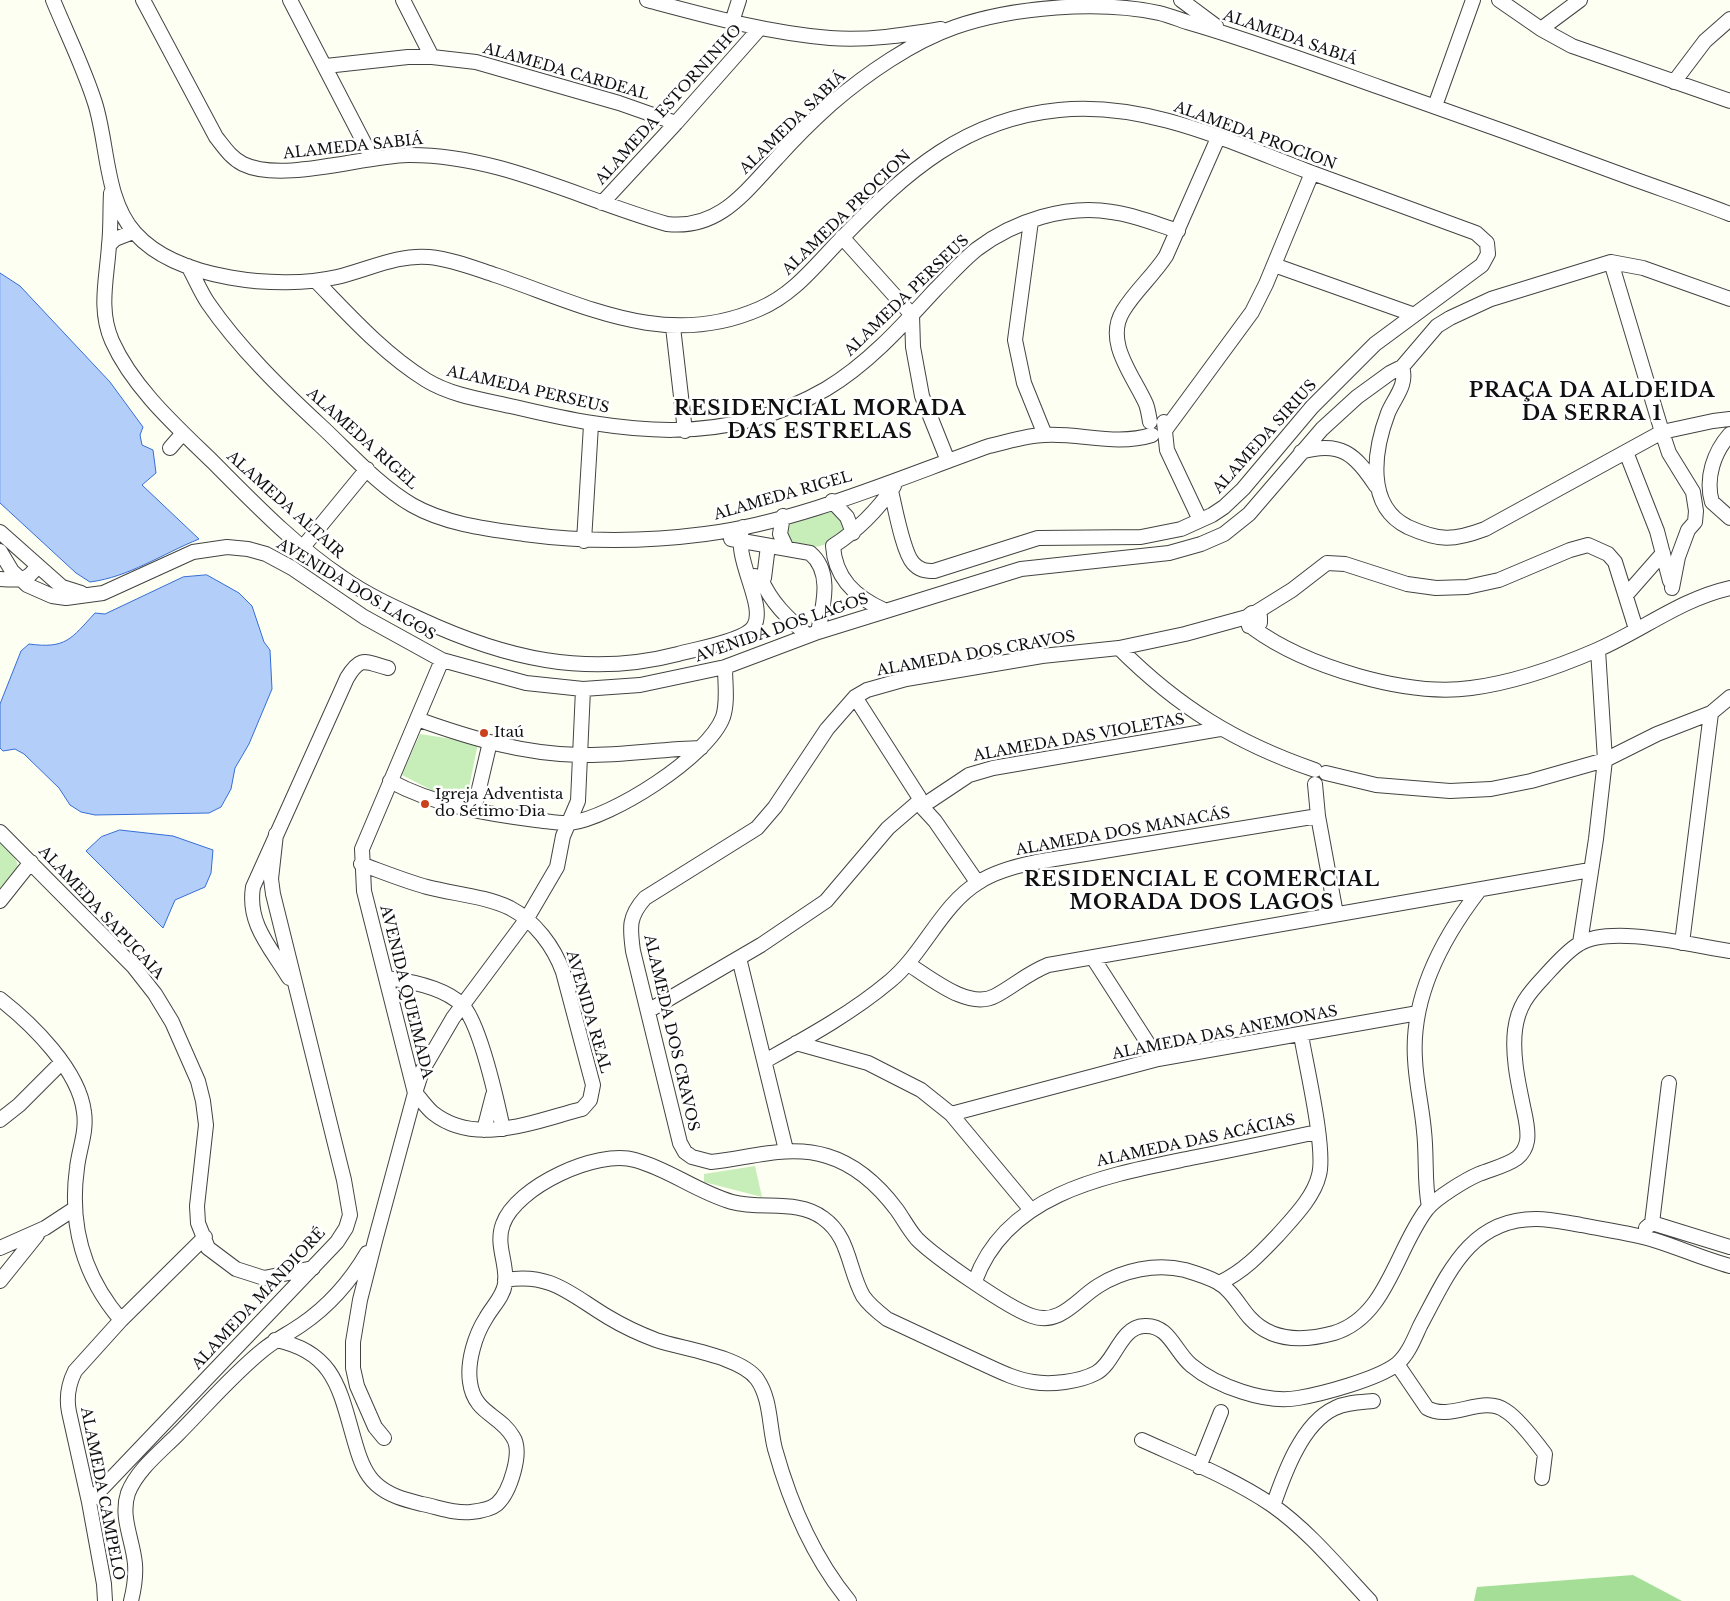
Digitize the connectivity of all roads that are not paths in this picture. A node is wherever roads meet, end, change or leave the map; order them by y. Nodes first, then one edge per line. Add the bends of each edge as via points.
1 (53, 0) edge
2 (142, 0) edge
3 (290, 0) edge
4 (403, 0) edge
5 (647, 0) edge
6 (739, 0) edge
7 (1166, 0) edge
8 (1181, 0) edge
9 (1473, 0) edge
10 (1499, 0) edge
11 (1580, 0) edge
12 (1158, 13) junction
13 (1730, 19) edge
14 (732, 22) junction
15 (954, 27) junction
16 (760, 28) junction
17 (1541, 29) junction
18 (1223, 31) junction
19 (882, 37) junction
20 (432, 57) junction
21 (885, 63) junction
22 (326, 66) junction
23 (1674, 82) junction
24 (1730, 102) edge
25 (1436, 106) junction
26 (676, 123) junction
27 (1218, 138) junction
28 (372, 158) junction
29 (1312, 173) junction
30 (111, 180) junction
31 (602, 203) junction
32 (1730, 214) edge
33 (1032, 220) junction
34 (1008, 231) junction
35 (1178, 231) junction
36 (133, 232) junction
37 (842, 237) junction
38 (109, 245) junction
39 (1027, 247) junction
40 (1488, 254) joint
41 (1611, 262) junction
42 (1274, 265) junction
43 (188, 266) junction
44 (342, 276) junction
45 (316, 281) junction
46 (1730, 298) edge
47 (340, 305) junction
48 (1412, 314) junction
49 (912, 315) junction
50 (673, 327) junction
51 (884, 344) junction
52 (914, 347) junction
53 (1402, 368) junction
54 (1730, 420) edge
55 (591, 424) junction
56 (1157, 428) junction
57 (685, 430) junction
58 (1662, 432) junction
59 (183, 433) junction
60 (1045, 434) junction
61 (1730, 434) edge
62 (170, 448) dead end
63 (1301, 452) junction
64 (1626, 452) junction
65 (948, 461) junction
66 (366, 469) junction
67 (1712, 470) junction
68 (899, 478) junction
69 (1686, 480) junction
70 (876, 486) junction
71 (1376, 486) junction
72 (888, 494) junction
73 (832, 501) junction
74 (874, 513) junction
75 (783, 516) junction
76 (1727, 516) edge
77 (1200, 520) junction
78 (1695, 522) junction
79 (744, 527) junction
80 (0, 532) edge
81 (901, 532) junction
82 (853, 533) junction
83 (706, 534) junction
84 (584, 541) junction
85 (739, 541) junction
86 (768, 546) junction
87 (833, 546) junction
88 (303, 547) junction
89 (17, 548) junction
90 (787, 549) junction
91 (1663, 552) junction
92 (810, 553) junction
93 (1, 554) edge
94 (37, 566) junction
95 (747, 573) junction
96 (0, 579) edge
97 (761, 579) junction
98 (20, 580) junction
99 (1672, 588) junction
100 (1730, 588) edge
101 (1627, 594) junction
102 (92, 595) junction
103 (1675, 606) junction
104 (884, 610) junction
105 (1254, 621) junction
106 (1636, 629) junction
107 (812, 634) junction
108 (1119, 648) junction
109 (1598, 650) junction
110 (442, 660) junction
111 (725, 667) junction
112 (388, 668) dead end
113 (583, 689) junction
114 (855, 697) junction
115 (1730, 697) edge
116 (1711, 713) junction
117 (417, 719) junction
118 (1220, 729) junction
119 (490, 742) junction
120 (701, 748) junction
121 (578, 755) junction
122 (1604, 760) junction
123 (390, 781) junction
124 (1319, 781) junction
125 (924, 801) junction
126 (474, 810) junction
127 (1318, 816) junction
128 (569, 824) junction
129 (0, 832) edge
130 (31, 862) junction
131 (361, 864) junction
132 (1590, 870) junction
133 (264, 878) junction
134 (977, 882) junction
135 (1478, 892) junction
136 (0, 901) edge
137 (1336, 914) junction
138 (526, 920) junction
139 (1580, 943) junction
140 (1682, 943) junction
141 (279, 947) junction
142 (1730, 951) edge
143 (740, 958) junction
144 (1093, 958) junction
145 (908, 964) junction
146 (386, 978) junction
147 (420, 985) junction
148 (446, 994) junction
149 (0, 998) edge
150 (392, 1002) junction
151 (462, 1005) junction
152 (648, 1011) junction
153 (1418, 1012) junction
154 (453, 1018) junction
155 (476, 1028) junction
156 (1301, 1035) junction
157 (796, 1043) junction
158 (433, 1051) junction
159 (404, 1052) junction
160 (1158, 1059) junction
161 (765, 1060) junction
162 (62, 1062) junction
163 (1669, 1083) dead end
164 (494, 1091) junction
165 (415, 1093) junction
166 (432, 1112) junction
167 (952, 1114) junction
168 (0, 1120) edge
169 (406, 1120) junction
170 (503, 1129) junction
171 (484, 1130) junction
172 (1317, 1132) junction
173 (786, 1150) junction
174 (1429, 1207) junction
175 (74, 1209) junction
176 (1031, 1210) junction
177 (1652, 1223) junction
178 (40, 1231) junction
179 (1637, 1236) junction
180 (205, 1237) junction
181 (375, 1242) junction
182 (0, 1248) edge
183 (1730, 1248) edge
184 (1730, 1266) edge
185 (314, 1267) junction
186 (264, 1278) junction
187 (505, 1280) junction
188 (0, 1281) edge
189 (975, 1281) junction
190 (1219, 1283) junction
191 (342, 1290) junction
192 (360, 1300) junction
193 (274, 1305) junction
194 (121, 1320) junction
195 (275, 1340) junction
196 (1397, 1364) junction
197 (1373, 1401) dead end
198 (1221, 1412) dead end
199 (384, 1438) dead end
200 (1142, 1440) dead end
201 (1199, 1467) junction
202 (82, 1476) junction
203 (1542, 1478) dead end
204 (106, 1482) junction
205 (89, 1502) junction
206 (1273, 1506) junction
207 (105, 1601) edge
208 (131, 1601) edge
209 (849, 1601) edge
210 (1370, 1601) edge

1 - 30 street, ALAMEDA PROCION via 94,102
2 - 28 street, ALAMEDA SABIÁ via 216,137 228,154 242,164 259,169 307,169
3 - 22 street
4 - 20 street
5 - 14 street
6 - 14 street
7 - 12 street
8 - 18 street
9 - 25 street
10 - 17 street
11 - 17 street
12 - 15 street, ALAMEDA SABIÁ via 1116,8 1051,8
12 - 18 street, ALAMEDA SABIÁ
13 - 23 street via 1705,41
14 - 16 street
15 - 19 street
15 - 21 street, ALAMEDA SABIÁ
16 - 19 street via 832,38
16 - 26 street, ALAMEDA ESTORNINHO
17 - 23 street via 1572,46
18 - 25 street, ALAMEDA SABIÁ
19 - 21 street
20 - 22 street, ALAMEDA CARDEAL via 380,58
20 - 26 street, ALAMEDA CARDEAL via 476,62 525,74
21 - 31 street, ALAMEDA SABIÁ via 863,77 829,107 746,192 709,219 681,226 667,224
22 - 28 street
23 - 24 street
25 - 32 street, ALAMEDA SABIÁ
26 - 31 street, ALAMEDA ESTORNINHO
27 - 29 street, ALAMEDA PROCION
27 - 35 street
27 - 37 street, ALAMEDA PROCION via 1152,117 1112,110 1058,110 1022,116 969,134 938,151
28 - 31 street, ALAMEDA SABIÁ via 431,155 460,159 493,166
29 - 40 street, ALAMEDA PROCION via 1476,233 1487,243
29 - 42 street, ALAMEDA RIGEL
30 - 36 street, ALAMEDA PROCION via 116,199
30 - 38 street, ALAMEDA ALTAIR
33 - 34 street, ALAMEDA PERSEUS
33 - 35 street, ALAMEDA PERSEUS via 1078,210 1095,210 1131,215
33 - 39 street
34 - 39 street via 1021,238
34 - 49 street, ALAMEDA PERSEUS via 967,258
35 - 56 street via 1157,270 1124,308 1116,327 1116,340 1123,358
36 - 38 street
36 - 43 street, ALAMEDA PROCION via 159,254
37 - 49 street
37 - 50 street, ALAMEDA PROCION via 812,272 761,309 725,320
38 - 59 street, ALAMEDA ALTAIR via 103,308 113,343 132,374
39 - 60 street via 1015,340 1024,383
40 - 48 street, ALAMEDA SIRIUS via 1475,272
41 - 46 street via 1644,268
41 - 53 street via 1491,299 1450,318 1430,333
41 - 58 street
42 - 48 street
42 - 56 street, ALAMEDA RIGEL via 1242,329 1180,407
43 - 45 street, ALAMEDA PROCION via 258,280
43 - 66 street, ALAMEDA RIGEL via 207,302 256,360
44 - 45 street, ALAMEDA PROCION
44 - 47 street
44 - 50 street, ALAMEDA PROCION via 406,258 434,257 639,323
45 - 47 street, ALAMEDA PERSEUS
47 - 55 street, ALAMEDA PERSEUS via 394,356 442,388
48 - 77 street, ALAMEDA SIRIUS via 1375,344 1312,407 1243,489 1224,507
49 - 51 street, ALAMEDA PERSEUS
49 - 52 street
50 - 57 street
51 - 52 street via 900,342
51 - 57 street, ALAMEDA PERSEUS via 827,388 776,413
52 - 65 street via 922,396
53 - 63 street, AVENIDA DOS LAGOS via 1390,373 1344,408
53 - 71 street via 1403,384 1388,413 1379,442
54 - 58 street via 1714,420
55 - 57 street, ALAMEDA PERSEUS via 629,430
55 - 84 street
56 - 60 street, ALAMEDA RIGEL via 1129,438 1106,440
56 - 77 street
58 - 64 street
58 - 69 street via 1669,453
59 - 62 street
59 - 88 street, ALAMEDA ALTAIR
60 - 65 street, ALAMEDA RIGEL via 989,446
61 - 67 street via 1720,448
63 - 71 street via 1325,447 1344,452 1360,462
63 - 104 street, AVENIDA DOS LAGOS via 1249,514 1224,534 1201,544 1169,554 1020,569
64 - 71 street via 1485,529 1460,538 1438,539 1400,523 1386,507
64 - 91 street
65 - 68 street, ALAMEDA RIGEL
66 - 84 street, ALAMEDA RIGEL via 394,493 432,514 508,532
66 - 88 street
67 - 69 street via 1702,477
67 - 76 street via 1712,502
68 - 70 street, ALAMEDA RIGEL
68 - 72 street
69 - 78 street via 1695,501
70 - 72 street
70 - 73 street, ALAMEDA RIGEL
72 - 74 street
72 - 81 street
73 - 75 street, ALAMEDA RIGEL
73 - 82 street via 847,517
74 - 81 street via 891,519
74 - 82 street
75 - 79 street, ALAMEDA RIGEL
75 - 90 street via 780,534
76 - 78 street via 1715,514
77 - 81 street, ALAMEDA SIRIUS via 1161,535 1141,538 1038,538 934,571 926,571 913,564
78 - 99 street via 1684,538
79 - 83 street, ALAMEDA RIGEL
79 - 85 street
80 - 89 street, AVENIDA DOS LAGOS
82 - 87 street
83 - 84 street, ALAMEDA RIGEL via 648,540
83 - 85 street
85 - 86 street
85 - 95 street
86 - 90 street
86 - 97 street via 764,577
87 - 92 street
87 - 104 street via 838,573 865,602
88 - 95 street, ALAMEDA ALTAIR via 343,578 387,604 470,642 537,659 587,664 658,659 731,640 749,632 757,620 757,610
89 - 93 street
89 - 94 street, AVENIDA DOS LAGOS
90 - 92 street
91 - 99 street
91 - 101 street
92 - 107 street via 820,562 824,577
93 - 98 street, AVENIDA DOS LAGOS
94 - 98 street via 29,577
94 - 102 street, AVENIDA DOS LAGOS via 70,592
95 - 97 street
96 - 98 street
97 - 107 street via 779,610
98 - 102 street, AVENIDA DOS LAGOS via 52,596
99 - 103 street
100 - 103 street
101 - 105 street via 1615,562 1597,547 1588,545 1499,580 1467,587 1436,588 1407,584 1345,564 1327,563 1269,605
101 - 106 street
102 - 110 street, AVENIDA DOS LAGOS via 125,584 192,552 227,547 248,549 266,554 292,568 364,617
103 - 106 street
104 - 107 street, AVENIDA DOS LAGOS
105 - 108 street, ALAMEDA DOS CRAVOS via 1232,622
105 - 109 street via 1269,637 1301,656 1340,671 1426,688 1470,688 1514,678
106 - 109 street
107 - 111 street, AVENIDA DOS LAGOS
108 - 114 street, ALAMEDA DOS CRAVOS via 1042,656 906,679 881,684
108 - 118 street via 1162,688
109 - 122 street
110 - 113 street, AVENIDA DOS LAGOS via 526,683
110 - 117 street, AVENIDA QUEIMADA
111 - 113 street, AVENIDA DOS LAGOS via 666,681
111 - 120 street via 723,715
112 - 133 street, ALAMEDA MANDIORÉ via 364,662 355,664 276,834
113 - 121 street
114 - 125 street
114 - 152 street, ALAMEDA DOS CRAVOS via 827,729 761,824 656,890 638,906 629,926
115 - 116 street
116 - 122 street
116 - 140 street
117 - 119 street
117 - 123 street, AVENIDA QUEIMADA
118 - 124 street via 1270,754 1301,765
118 - 125 street, ALAMEDA DAS VIOLETAS via 994,768 969,775
119 - 121 street
119 - 126 street
120 - 121 street
120 - 128 street via 670,774 608,811
121 - 128 street via 578,801
122 - 124 street via 1530,781 1491,788 1412,788 1376,785 1342,777
122 - 132 street
123 - 126 street via 436,800
123 - 131 street, AVENIDA QUEIMADA via 366,836
124 - 127 street
125 - 134 street
125 - 143 street, ALAMEDA DAS VIOLETAS via 888,828 826,901
126 - 128 street
127 - 134 street, ALAMEDA DOS MANACÁS via 1036,862 1012,867
127 - 137 street
128 - 138 street via 562,836 557,867
129 - 130 street, ALAMEDA SAPUCAIA
130 - 136 street
130 - 180 street, ALAMEDA SAPUCAIA via 133,966 172,1022 198,1081 203,1101 206,1125 197,1199 198,1223
131 - 138 street, AVENIDA REAL via 425,886 510,908
131 - 146 street, AVENIDA QUEIMADA via 364,891
132 - 135 street
132 - 139 street
133 - 141 street, ALAMEDA MANDIORÉ
133 - 141 street, ALAMEDA MANDIORÉ via 251,900 252,912 255,923
134 - 145 street, ALAMEDA DOS MANACÁS via 952,907
135 - 137 street
135 - 153 street via 1461,914 1432,966
137 - 144 street
138 - 151 street
138 - 170 street, AVENIDA REAL via 556,954 593,1085 587,1105 582,1109
139 - 140 street via 1624,936
139 - 174 street via 1524,999 1518,1016 1515,1052 1527,1136 1523,1152 1517,1158 1473,1176
140 - 142 street
141 - 185 street, ALAMEDA MANDIORÉ via 296,989 350,1215 337,1242
143 - 152 street, ALAMEDA DAS VIOLETAS
143 - 161 street
144 - 145 street via 1048,965 994,996 974,1001
144 - 160 street
145 - 157 street, ALAMEDA DOS MANACÁS via 861,1004
146 - 147 street
146 - 150 street, AVENIDA QUEIMADA
147 - 148 street
147 - 150 street via 401,993
148 - 151 street
148 - 154 street
149 - 162 street
150 - 159 street, AVENIDA QUEIMADA
151 - 154 street
151 - 155 street
152 - 173 street, ALAMEDA DOS CRAVOS via 685,1152 701,1161 723,1161
153 - 156 street, ALAMEDA DAS ANEMONAS
153 - 174 street via 1415,1057 1425,1133 1425,1181
154 - 155 street
154 - 158 street
155 - 164 street
156 - 160 street, ALAMEDA DAS ANEMONAS
156 - 172 street
157 - 161 street, ALAMEDA DOS MANACÁS
157 - 167 street via 877,1067 921,1090
158 - 159 street via 416,1055
158 - 165 street
159 - 165 street, AVENIDA QUEIMADA
160 - 167 street, ALAMEDA DAS ANEMONAS
161 - 173 street
162 - 168 street
162 - 175 street via 76,1085 84,1111
163 - 177 street
164 - 170 street
164 - 171 street
165 - 166 street, AVENIDA REAL
165 - 169 street, AVENIDA QUEIMADA
166 - 169 street via 423,1110
166 - 171 street, AVENIDA REAL via 460,1127
167 - 176 street
169 - 181 street, AVENIDA QUEIMADA
170 - 171 street, AVENIDA REAL
172 - 176 street, ALAMEDA DAS ACÁCIAS via 1090,1181
172 - 190 street via 1320,1174 1314,1189 1258,1256
173 - 189 street via 826,1155 861,1172 876,1184 918,1240
174 - 190 street via 1408,1240 1377,1302 1367,1314 1338,1332 1291,1339 1264,1329
175 - 178 street
175 - 194 street via 78,1239 86,1263 105,1301
176 - 189 street, ALAMEDA DAS ACÁCIAS via 990,1250
177 - 179 street
177 - 183 street
178 - 182 street
178 - 188 street
179 - 184 street
179 - 196 street via 1536,1219 1502,1225 1484,1234 1459,1257
180 - 186 street, ALAMEDA SAPUCAIA via 208,1248 221,1260 236,1269
180 - 194 street, ALAMEDA CAMPELO
181 - 191 street, AVENIDA QUEIMADA
181 - 192 street, AVENIDA QUEIMADA
185 - 186 street
185 - 193 street, ALAMEDA MANDIORÉ
186 - 193 street via 273,1289
187 - 195 street via 502,1294 480,1329 469,1373 472,1393 478,1405 510,1432 517,1445 514,1470 503,1497 490,1508 467,1512 409,1501 388,1493 376,1484 364,1468 348,1414 328,1369 300,1346
187 - 196 street via 499,1239 514,1204 536,1186 568,1171 602,1161 629,1159 733,1202 764,1207 793,1206 816,1213 841,1236 858,1286 874,1310 887,1319 1023,1380 1056,1383 1095,1374 1131,1331 1142,1326 1161,1330 1183,1357 1206,1375 1251,1395 1266,1398 1295,1399 1313,1395 1372,1377
187 - 209 street via 522,1277 551,1282 608,1318 642,1334 716,1357 750,1372 762,1390 782,1474 796,1511 830,1575
189 - 190 street via 1029,1315 1040,1318 1058,1316 1067,1311 1108,1280 1149,1268 1185,1270
191 - 192 street
191 - 195 street, AVENIDA QUEIMADA via 317,1314
192 - 199 street, AVENIDA QUEIMADA via 353,1342 353,1368 364,1405
193 - 204 street, ALAMEDA MANDIORÉ
194 - 202 street, ALAMEDA CAMPELO via 70,1380 67,1402
195 - 208 street, AVENIDA QUEIMADA via 152,1460 132,1484 125,1515 136,1578
196 - 203 street via 1427,1408 1434,1412 1483,1406 1497,1406 1507,1411 1545,1454
197 - 206 street via 1340,1406 1318,1421 1293,1458
198 - 201 street
200 - 201 street
201 - 206 street
202 - 204 street
202 - 205 street, ALAMEDA CAMPELO
204 - 205 street, ALAMEDA MANDIORÉ
205 - 207 street, ALAMEDA CAMPELO
206 - 210 street via 1296,1525

